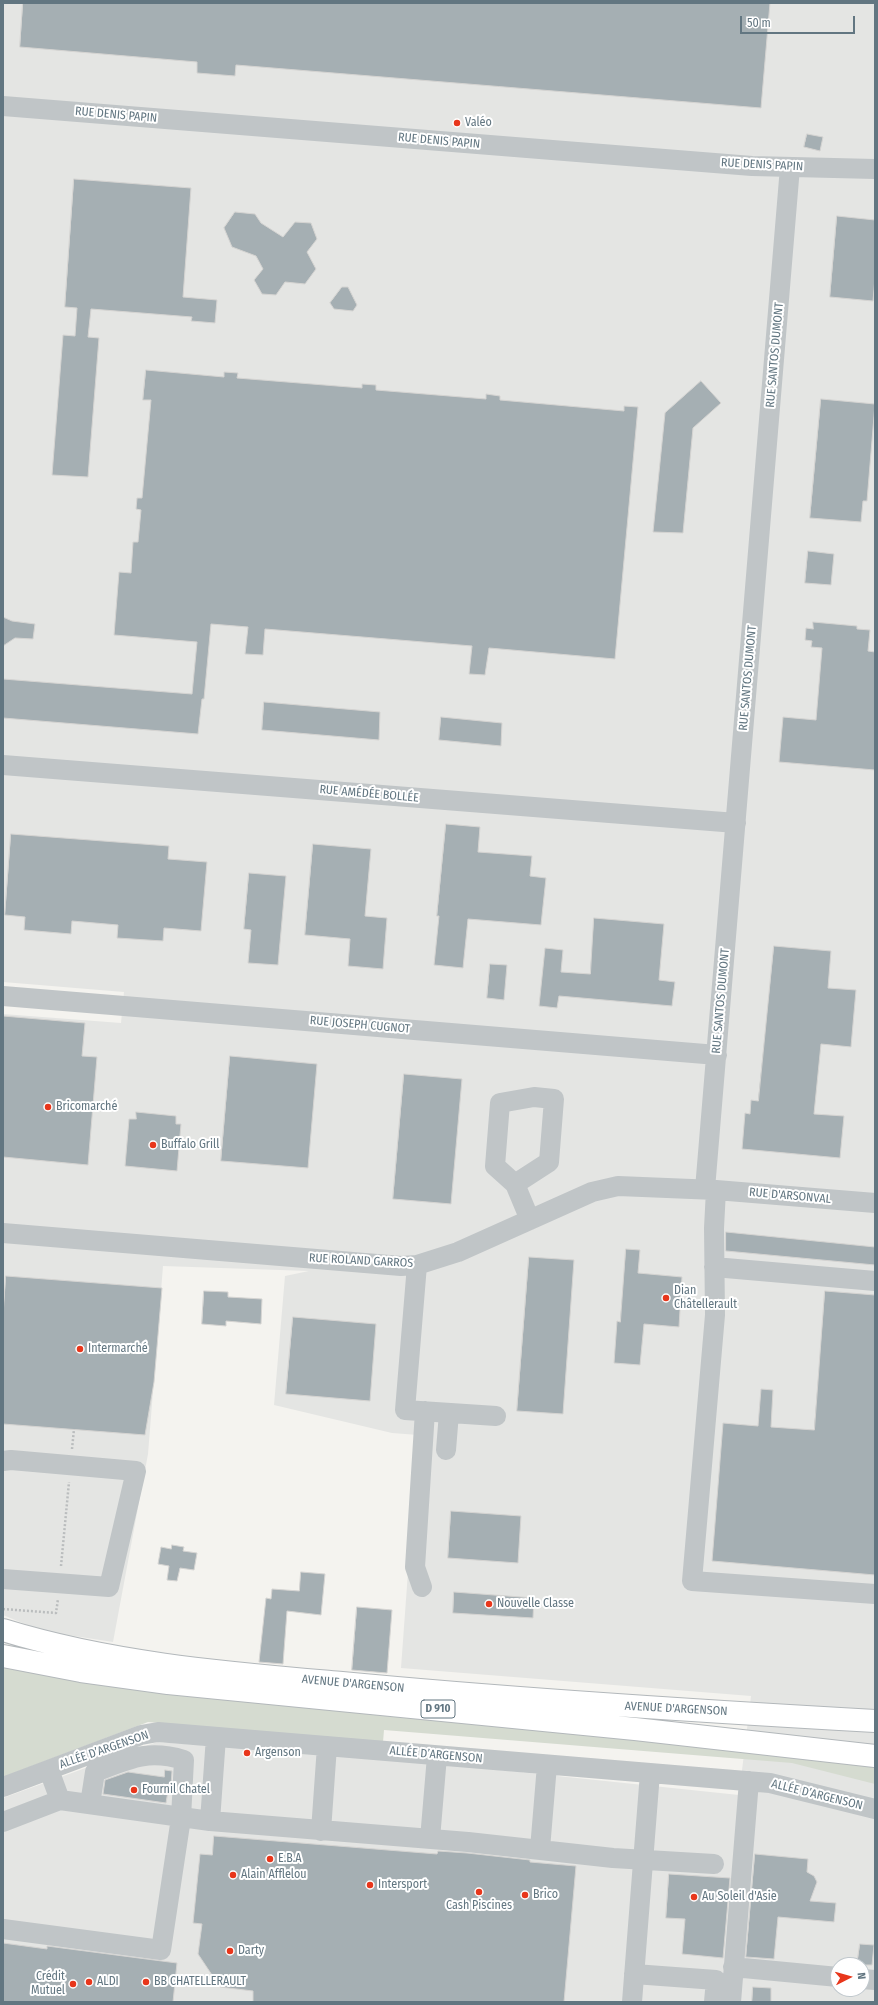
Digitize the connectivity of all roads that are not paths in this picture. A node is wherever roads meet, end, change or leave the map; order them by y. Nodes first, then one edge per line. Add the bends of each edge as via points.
1 (3, 106) edge
2 (790, 167) junction
3 (875, 169) edge
4 (3, 765) edge
5 (736, 823) junction
6 (3, 996) edge
7 (717, 1055) junction
8 (515, 1184) dead end
9 (711, 1190) junction
10 (875, 1203) edge
11 (530, 1220) junction
12 (3, 1233) edge
13 (417, 1265) junction
14 (714, 1268) junction
15 (875, 1281) edge
16 (425, 1411) junction
17 (449, 1413) junction
18 (496, 1416) dead end
19 (446, 1450) dead end
20 (3, 1461) edge
21 (3, 1579) edge
22 (422, 1587) dead end
23 (875, 1594) edge
24 (3, 1630) edge
25 (3, 1656) edge
26 (875, 1721) edge
27 (216, 1737) junction
28 (327, 1746) junction
29 (437, 1756) junction
30 (875, 1756) edge
31 (547, 1765) junction
32 (49, 1770) junction
33 (650, 1773) junction
34 (749, 1781) junction
35 (3, 1787) edge
36 (60, 1800) junction
37 (90, 1804) junction
38 (875, 1809) edge
39 (181, 1818) junction
40 (210, 1821) junction
41 (3, 1822) edge
42 (320, 1830) junction
43 (430, 1839) junction
44 (540, 1849) junction
45 (642, 1860) junction
46 (714, 1864) dead end
47 (3, 1928) edge
48 (733, 1967) junction
49 (634, 1974) junction
50 (830, 1976) edge
51 (632, 2002) edge
52 (714, 2002) edge
53 (731, 2002) edge

1 - 2 street, RUE DENIS PAPIN
2 - 3 street, RUE DENIS PAPIN
2 - 5 street, RUE SANTOS DUMONT
4 - 5 street, RUE AMÉDÉE BOLLÉE
5 - 7 street, RUE SANTOS DUMONT
6 - 7 street, RUE JOSEPH CUGNOT
7 - 9 street, RUE SANTOS DUMONT
8 - 11 street
9 - 10 street, RUE D'ARSONVAL
9 - 11 street, RUE ROLAND GARROS via 618,1186 592,1192
9 - 14 street, RUE SANTOS DUMONT
11 - 13 street, RUE ROLAND GARROS via 458,1252
12 - 13 street, RUE ROLAND GARROS via 377,1264
13 - 16 street via 405,1410
14 - 15 street
14 - 23 street, RUE SANTOS DUMONT via 715,1314 692,1581
16 - 17 street
16 - 22 street via 415,1566
17 - 18 street
17 - 19 street
20 - 21 street via 136,1472 109,1587
24 - 26 main road, AVENUE D'ARGENSON / D 910 via 44,1643 82,1651 198,1670 544,1701
25 - 30 main road, AVENUE D'ARGENSON / D 910 via 81,1671 168,1683 612,1726
27 - 28 street, ALLÉE D’ARGENSON
27 - 32 street, ALLÉE D’ARGENSON via 158,1732 141,1734
27 - 40 street
28 - 29 street, ALLÉE D’ARGENSON
28 - 42 street
29 - 31 street, ALLÉE D’ARGENSON
29 - 43 street
31 - 33 street, ALLÉE D’ARGENSON
31 - 44 street
32 - 35 street, ALLÉE D’ARGENSON
32 - 36 street
33 - 34 street, ALLÉE D’ARGENSON
33 - 45 street
34 - 38 street, ALLÉE D’ARGENSON via 787,1786
34 - 48 street
36 - 37 street
36 - 41 street
37 - 39 street
37 - 39 street via 95,1772 131,1758 149,1754 167,1755 184,1760
39 - 40 street
39 - 47 street via 161,1950
40 - 42 street
42 - 43 street
43 - 44 street
44 - 45 street
45 - 46 street
45 - 49 street
48 - 50 street
48 - 53 street
49 - 51 street
49 - 52 street via 716,1980

